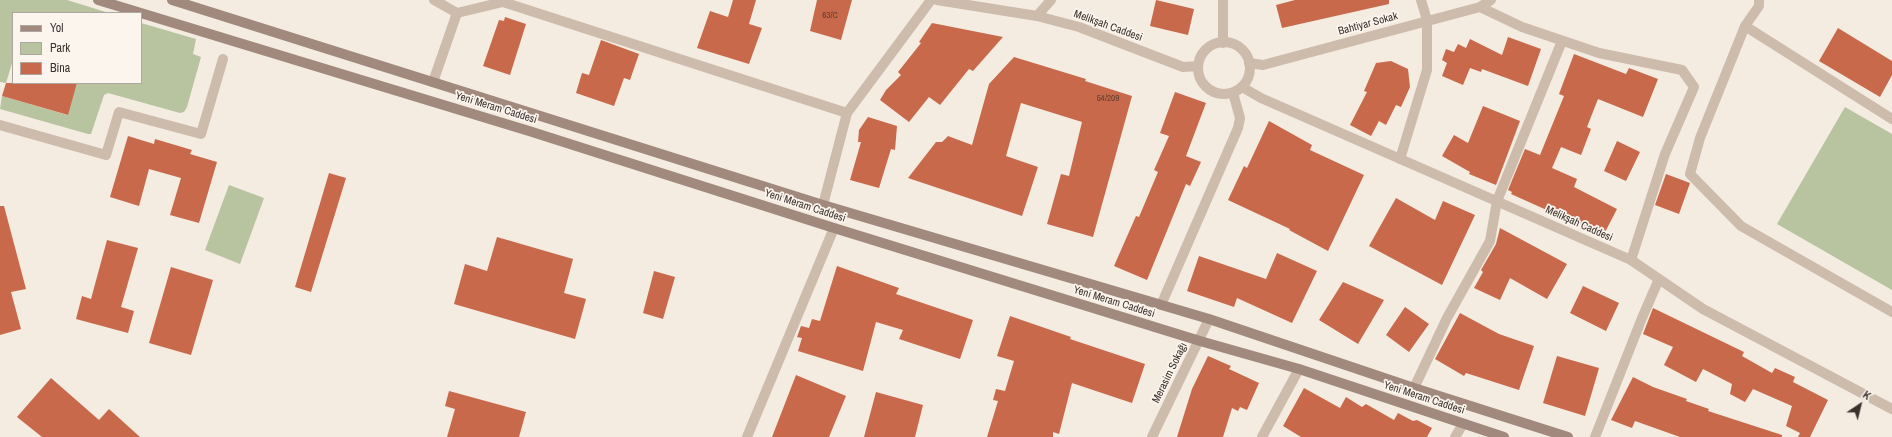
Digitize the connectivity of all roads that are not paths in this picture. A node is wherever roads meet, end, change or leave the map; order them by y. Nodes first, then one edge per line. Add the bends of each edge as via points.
1 (98, 0) edge
2 (172, 0) edge
3 (434, 0) edge
4 (931, 0) edge
5 (937, 0) edge
6 (1051, 0) edge
7 (1223, 0) edge
8 (1421, 0) edge
9 (1491, 0) edge
10 (1759, 0) edge
11 (505, 1) edge
12 (1480, 6) junction
13 (137, 12) edge
14 (142, 13) edge
15 (457, 13) junction
16 (1037, 16) junction
17 (1427, 20) junction
18 (1745, 26) junction
19 (1562, 41) junction
20 (1223, 43) junction
21 (223, 59) dead end
22 (1249, 63) junction
23 (1198, 66) junction
24 (433, 82) junction
25 (1242, 87) junction
26 (1233, 93) junction
27 (847, 113) junction
28 (1892, 119) edge
29 (0, 125) edge
30 (1400, 159) junction
31 (1497, 201) junction
32 (823, 205) junction
33 (834, 228) junction
34 (1631, 260) junction
35 (1659, 280) junction
36 (1161, 305) junction
37 (1892, 312) edge
38 (1209, 319) junction
39 (1200, 341) junction
40 (1299, 370) junction
41 (1414, 388) junction
42 (1892, 409) edge
43 (1463, 424) junction
44 (747, 437) edge
45 (1152, 437) edge
46 (1262, 437) edge
47 (1455, 437) edge
48 (1504, 437) edge
49 (1568, 437) edge
50 (1595, 437) edge

1 - 13 main road, Yeni Meram Caddesi
2 - 24 main road, Yeni Meram Caddesi
3 - 15 street
4 - 27 street
5 - 16 street, Melikşah Caddesi
6 - 16 street
7 - 20 street
8 - 17 street
9 - 12 street, Bahtiyar Sokak
10 - 18 street via 1759,6
11 - 15 street
11 - 27 street
12 - 17 street, Bahtiyar Sokak
12 - 19 street via 1522,27
14 - 33 main road, Yeni Meram Caddesi via 529,131
15 - 24 street
16 - 23 street, Melikşah Caddesi via 1078,27 1183,67
17 - 22 street, Bahtiyar Sokak via 1263,65
17 - 30 street via 1427,70
18 - 28 street
18 - 37 street via 1700,138 1690,174 1741,226
19 - 31 street
19 - 34 street via 1599,53 1682,70 1694,87 1665,154
20 - 22 street via 1241,49
20 - 23 street via 1210,46 1204,52
21 - 29 street via 201,134 119,112 106,155
22 - 25 street via 1250,72
23 - 26 street via 1202,82 1208,89 1216,93
24 - 32 main road, Yeni Meram Caddesi
25 - 26 street
25 - 30 street, Melikşah Caddesi via 1261,98
26 - 36 street via 1240,118 1238,128
27 - 32 street
30 - 31 street, Melikşah Caddesi
31 - 34 street, Melikşah Caddesi
31 - 41 street via 1490,241 1447,318
32 - 36 main road, Yeni Meram Caddesi
33 - 39 main road, Yeni Meram Caddesi
33 - 44 street
34 - 35 street, Melikşah Caddesi
35 - 42 street, Melikşah Caddesi via 1703,309
35 - 50 street
36 - 38 main road, Yeni Meram Caddesi
38 - 39 street, Merasim Sokağı
38 - 41 main road, Yeni Meram Caddesi
39 - 40 main road, Yeni Meram Caddesi
39 - 45 street, Merasim Sokağı
40 - 43 main road, Yeni Meram Caddesi
40 - 46 street
41 - 49 main road, Yeni Meram Caddesi
43 - 47 street
43 - 48 main road, Yeni Meram Caddesi

